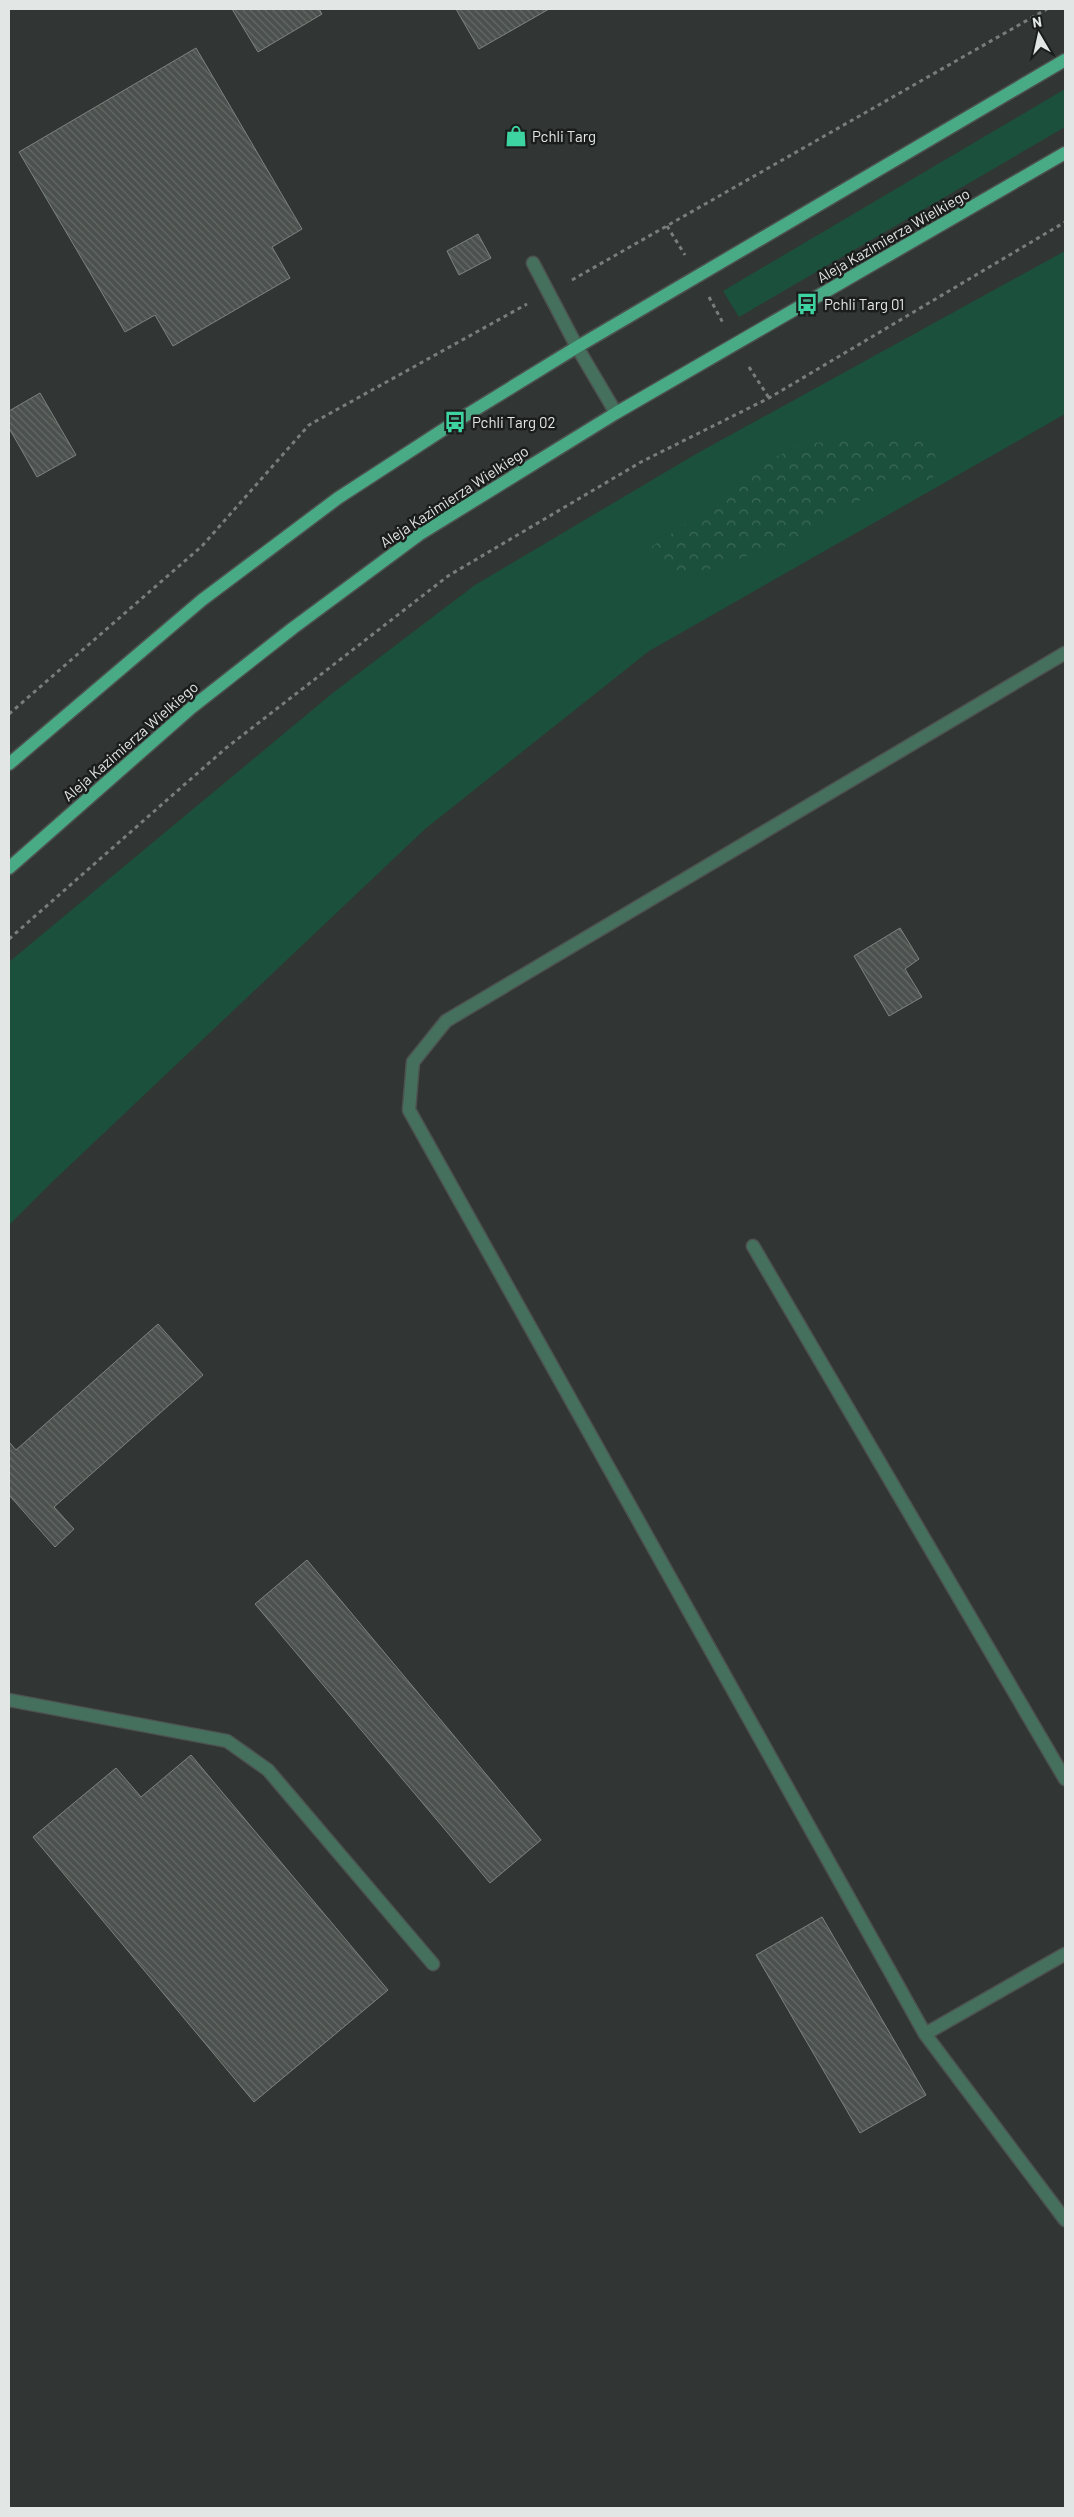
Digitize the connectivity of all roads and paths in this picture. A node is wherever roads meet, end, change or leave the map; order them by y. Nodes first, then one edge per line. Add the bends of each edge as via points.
1 (1047, 9) edge
2 (1065, 60) edge
3 (1065, 153) edge
4 (1065, 222) edge
5 (667, 226) junction
6 (533, 263) dead end
7 (698, 277) junction
8 (549, 292) junction
9 (736, 346) junction
10 (577, 347) junction
11 (769, 398) junction
12 (616, 413) junction
13 (1065, 653) edge
14 (9, 714) edge
15 (9, 764) edge
16 (9, 868) edge
17 (9, 939) edge
18 (752, 1246) dead end
19 (9, 1700) edge
20 (1065, 1779) edge
21 (1065, 1954) edge
22 (432, 1964) dead end
23 (925, 2034) junction
24 (1065, 2220) edge

1 - 5 path
2 - 7 main road
3 - 9 main road, Aleja Kazimierza Wielkiego
4 - 11 path
5 - 7 path
5 - 8 path
6 - 8 lane
7 - 9 path
7 - 10 main road
8 - 10 lane
8 - 14 path via 309,425 202,546
9 - 11 path
9 - 12 main road, Aleja Kazimierza Wielkiego
10 - 12 lane
10 - 15 main road via 338,498 202,600
11 - 17 path via 641,462 448,576 226,748
12 - 16 main road, Aleja Kazimierza Wielkiego via 420,534 293,628 191,708
13 - 23 lane via 446,1021 413,1062 410,1110
18 - 20 lane
19 - 22 lane via 227,1741 268,1770
21 - 23 lane
23 - 24 lane

